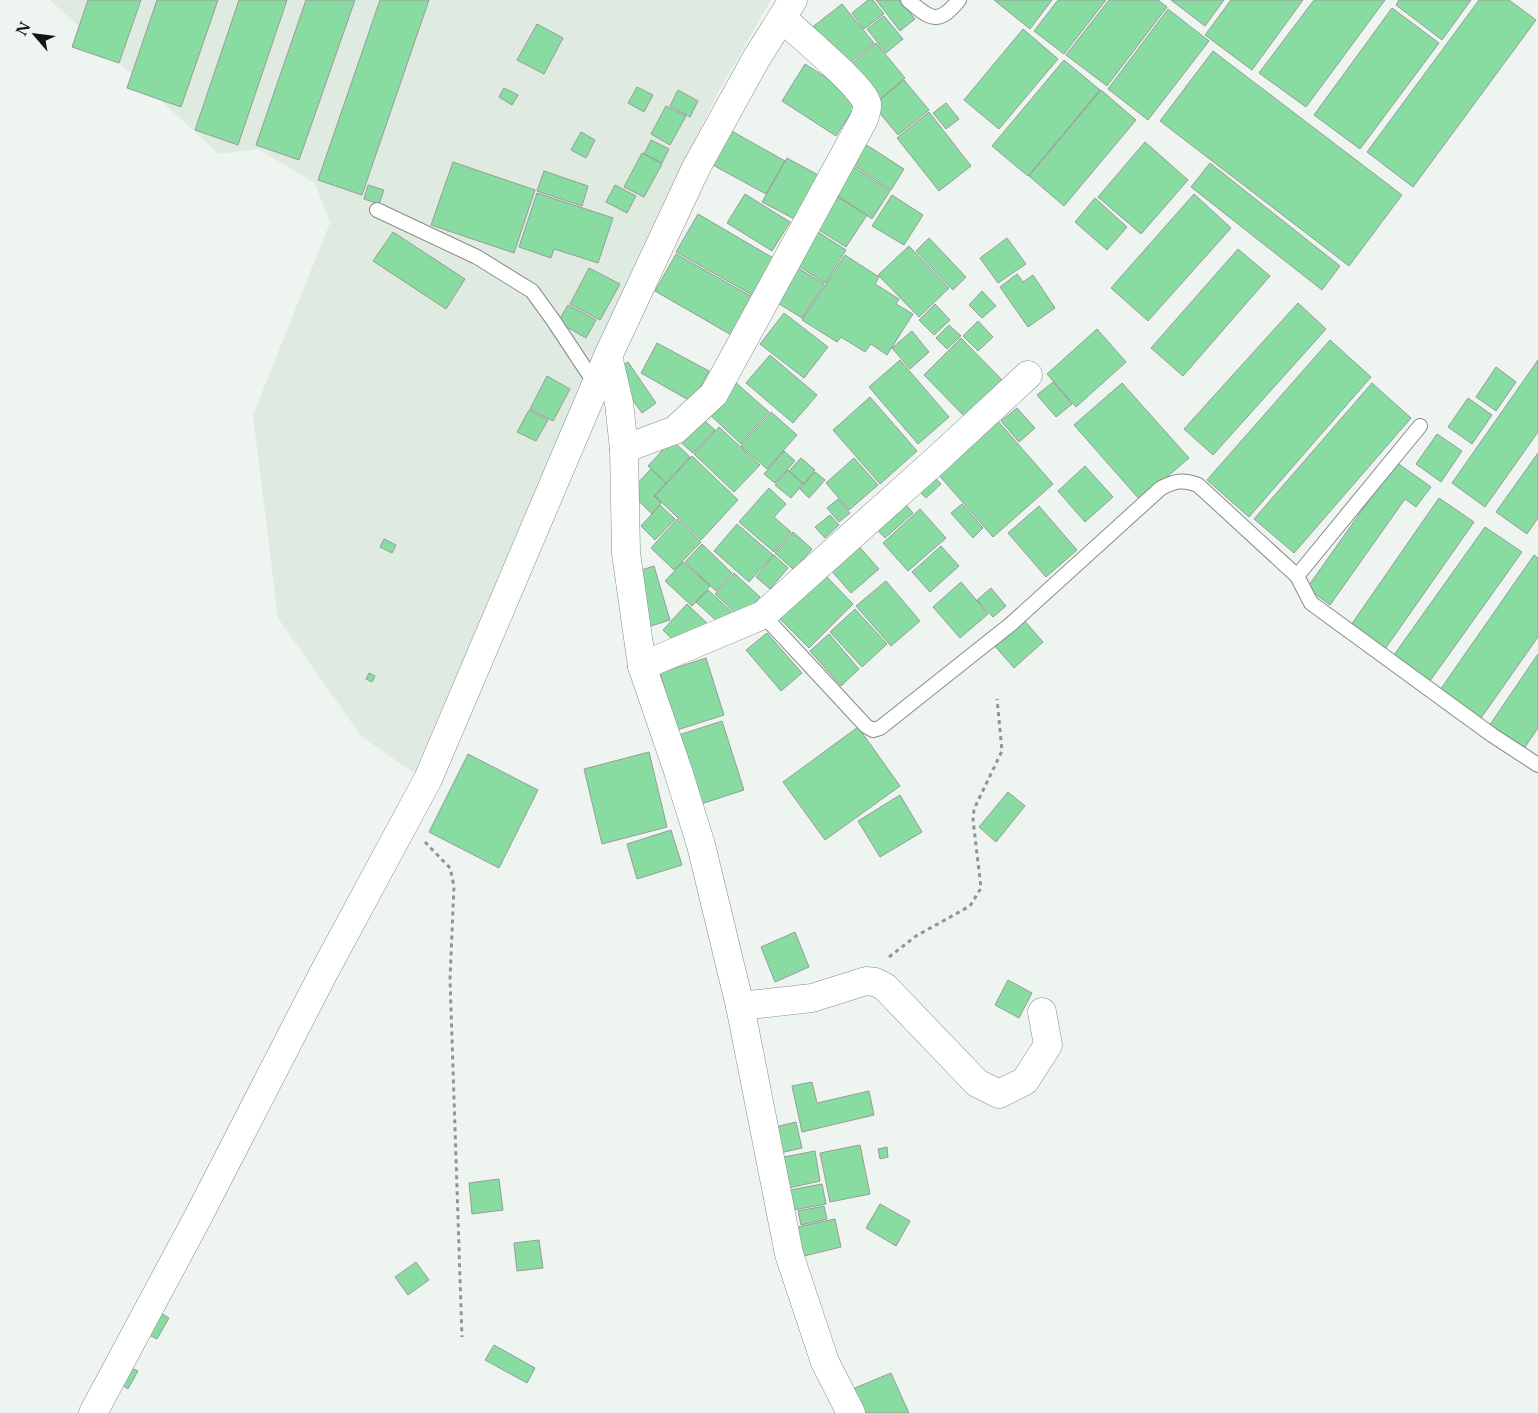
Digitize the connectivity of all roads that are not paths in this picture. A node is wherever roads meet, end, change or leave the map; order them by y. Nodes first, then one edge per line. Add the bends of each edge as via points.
1 (908, 0) edge
2 (959, 0) edge
3 (787, 9) edge
4 (377, 210) dead end
5 (608, 356) junction
6 (1028, 375) dead end
7 (596, 385) junction
8 (1420, 426) dead end
9 (624, 449) junction
10 (1297, 576) junction
11 (763, 614) junction
12 (642, 666) junction
13 (1538, 765) edge
14 (740, 1006) junction
15 (1042, 1012) dead end
16 (93, 1413) edge
17 (851, 1413) edge

1 - 2 lane via 926,16 939,17 950,12
3 - 5 street via 696,168
3 - 9 street via 863,95 868,103 864,119 714,394 675,430
4 - 7 lane via 477,257 532,291
5 - 7 street
5 - 9 street via 619,403
6 - 11 street
7 - 16 street via 428,779
8 - 10 lane
9 - 12 street via 626,553
10 - 11 lane via 1198,485 1175,481 1161,488 1011,624 880,728 873,730
10 - 13 lane via 1311,603
11 - 12 street
12 - 14 street via 701,845
14 - 15 street via 812,998 866,981 875,982 885,987 976,1083 999,1094 1025,1081 1048,1045
14 - 17 street via 788,1254 825,1362

